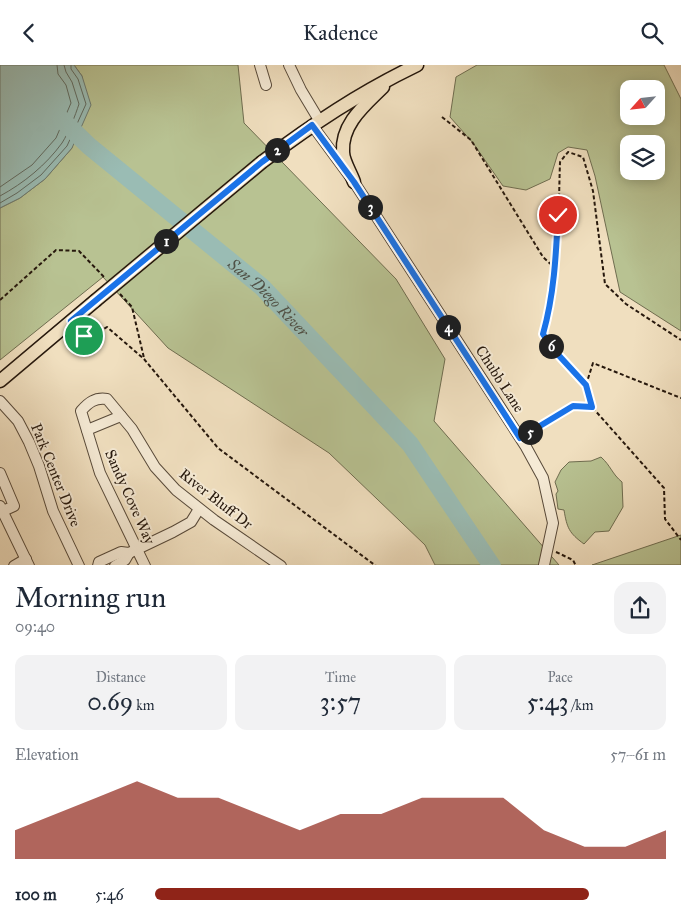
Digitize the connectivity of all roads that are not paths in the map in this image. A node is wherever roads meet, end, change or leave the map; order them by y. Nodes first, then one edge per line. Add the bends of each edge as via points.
1 (260, 65) edge
2 (289, 65) edge
3 (417, 65) edge
4 (396, 75) junction
5 (266, 85) dead end
6 (316, 122) junction
7 (354, 182) junction
8 (0, 381) edge
9 (0, 401) edge
10 (81, 411) joint
11 (121, 416) junction
12 (87, 430) junction
13 (0, 473) edge
14 (1, 508) edge
15 (199, 509) junction
16 (133, 551) junction
17 (28, 562) edge
18 (14, 565) edge
19 (78, 565) edge
20 (98, 565) edge
21 (115, 565) edge
22 (146, 565) edge
23 (281, 565) edge
24 (544, 565) edge

1 - 5 street
2 - 6 street, Chubb Lane
3 - 4 main road
4 - 6 main road
4 - 7 main road via 353,118 345,134 343,153
6 - 7 street, Chubb Lane
6 - 8 main road, bridge via 262,162
7 - 24 street, Chubb Lane via 543,478 553,523
9 - 19 street, Park Center Drive via 18,421 29,442 53,511
10 - 11 street, River Bluff Dr via 100,398 107,399
10 - 12 street, Sandy Cove Way
11 - 12 street
11 - 15 street, River Bluff Dr via 155,467
12 - 16 street, Sandy Cove Way via 100,473
13 - 14 street via 14,506
14 - 17 street
15 - 16 street via 191,522
15 - 23 street, River Bluff Dr
16 - 20 street via 121,552
16 - 21 street via 125,561
16 - 22 street, Sandy Cove Way
17 - 18 street

